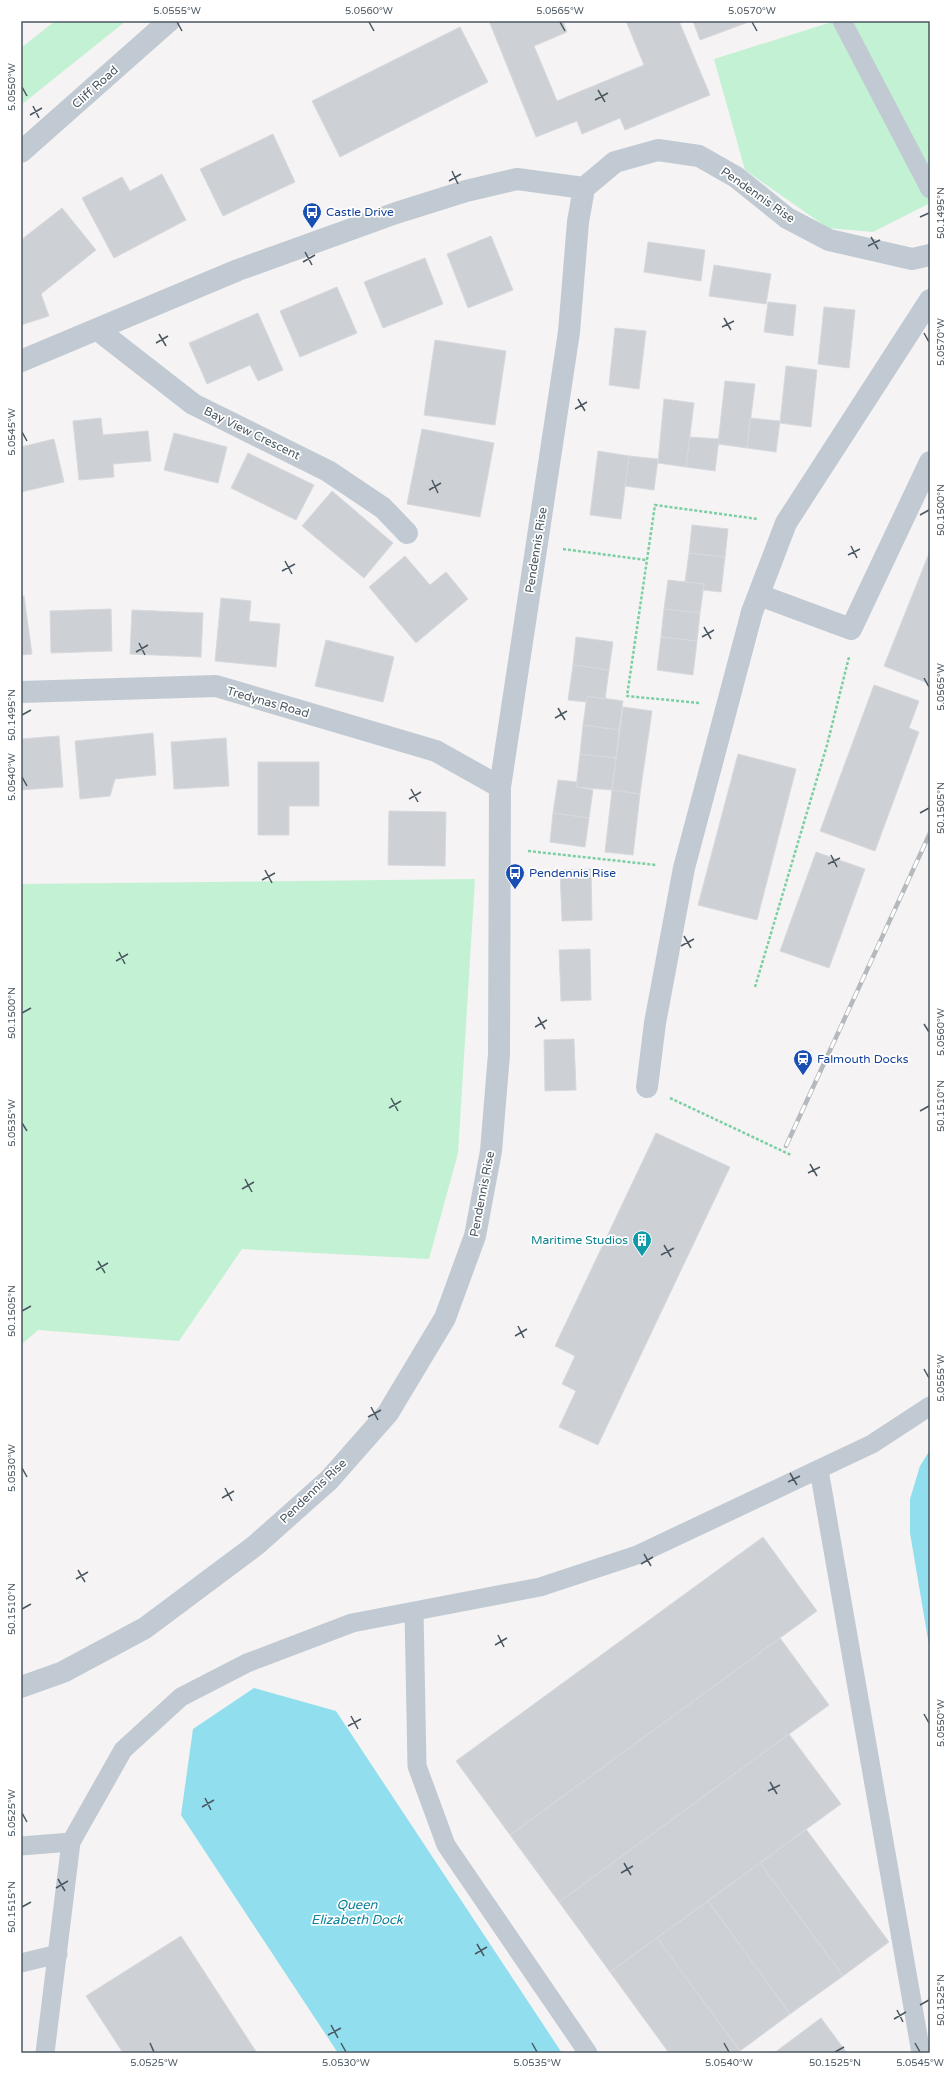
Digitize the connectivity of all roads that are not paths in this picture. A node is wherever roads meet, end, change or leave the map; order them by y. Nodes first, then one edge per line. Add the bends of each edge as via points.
1 (169, 21) edge
2 (842, 21) edge
3 (21, 152) edge
4 (584, 188) junction
5 (930, 189) edge
6 (930, 255) edge
7 (930, 300) edge
8 (98, 330) junction
9 (21, 361) edge
10 (930, 462) edge
11 (407, 533) dead end
12 (759, 595) junction
13 (21, 692) edge
14 (500, 787) junction
15 (647, 1087) road end
16 (930, 1406) edge
17 (820, 1470) junction
18 (414, 1611) junction
19 (21, 1687) edge
20 (71, 1842) junction
21 (21, 1846) edge
22 (58, 1954) junction
23 (21, 1963) edge
24 (45, 2053) edge
25 (588, 2053) edge
26 (921, 2053) edge

1 - 3 street, Cliff Road
2 - 5 lane
4 - 6 street, Pendennis Rise via 615,162 658,150 699,156 736,178 787,218 829,240 912,259
4 - 8 street via 517,179 466,191 396,213 238,270
4 - 14 street, Pendennis Rise via 578,222 569,332
7 - 12 street via 786,523
8 - 9 street
8 - 11 street, Bay View Crescent via 193,404 328,471 383,508
10 - 12 street via 851,630
12 - 15 street via 752,612 684,868 655,1023
13 - 14 street, Tredynas Road via 216,686 436,751
14 - 19 street, Pendennis Rise via 499,1054 491,1150 475,1236 446,1318 388,1413 328,1480 256,1545 145,1628 63,1672
16 - 17 lane via 872,1444
17 - 18 lane via 637,1555 540,1587
17 - 26 lane
18 - 20 lane via 352,1623 247,1663 181,1698 124,1750
18 - 25 lane via 418,1766 446,1845
20 - 21 lane
20 - 22 lane
22 - 23 lane
22 - 24 lane

